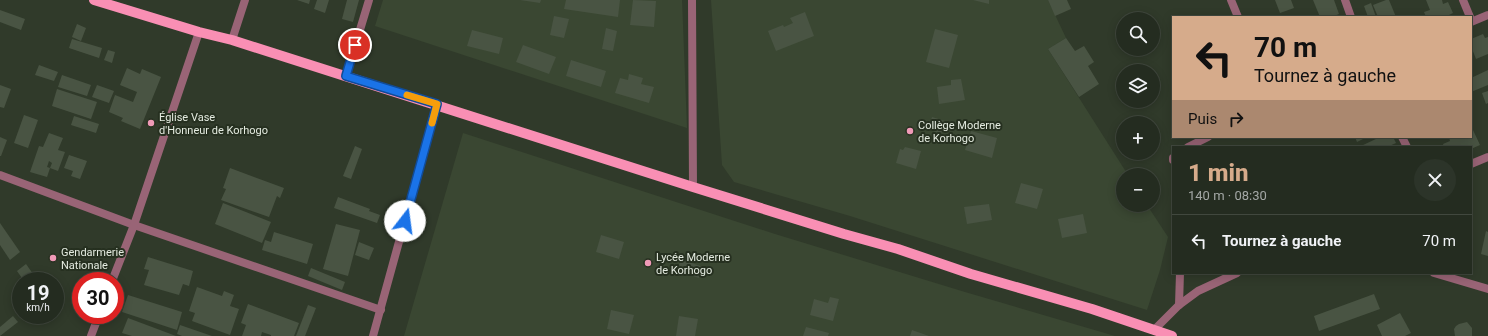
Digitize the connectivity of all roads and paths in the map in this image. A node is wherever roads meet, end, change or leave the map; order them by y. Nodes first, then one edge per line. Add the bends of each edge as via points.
1 (94, 0) edge
2 (245, 0) edge
3 (369, 0) edge
4 (692, 0) edge
5 (1231, 0) edge
6 (1345, 0) edge
7 (1464, 0) edge
8 (120, 4) edge
9 (1488, 15) edge
10 (1238, 16) edge
11 (1351, 16) edge
12 (1470, 16) edge
13 (1472, 20) edge
14 (199, 32) junction
15 (232, 40) junction
16 (346, 76) junction
17 (437, 104) junction
18 (1206, 138) edge
19 (1190, 146) edge
20 (1488, 157) edge
21 (1472, 164) edge
22 (0, 175) edge
23 (693, 187) junction
24 (134, 225) junction
25 (116, 272) edge
26 (1180, 274) edge
27 (1235, 274) edge
28 (1437, 274) edge
29 (1488, 289) edge
30 (1179, 305) junction
31 (381, 310) junction
32 (96, 324) edge
33 (1154, 330) junction
34 (91, 336) edge
35 (373, 336) edge
36 (1172, 336) edge

1 - 8 main road
2 - 15 street
3 - 16 street
4 - 23 street
5 - 10 street
6 - 11 street
7 - 12 street
8 - 14 main road
9 - 13 street
14 - 15 main road
14 - 24 street
15 - 16 main road
16 - 17 main road
17 - 23 main road
17 - 31 street
18 - 19 street
20 - 21 street
22 - 24 street
23 - 33 main road
24 - 25 street
24 - 31 street
26 - 30 street
27 - 30 street via 1198,291
28 - 29 street
30 - 33 street
31 - 35 street
32 - 34 street
33 - 36 main road

